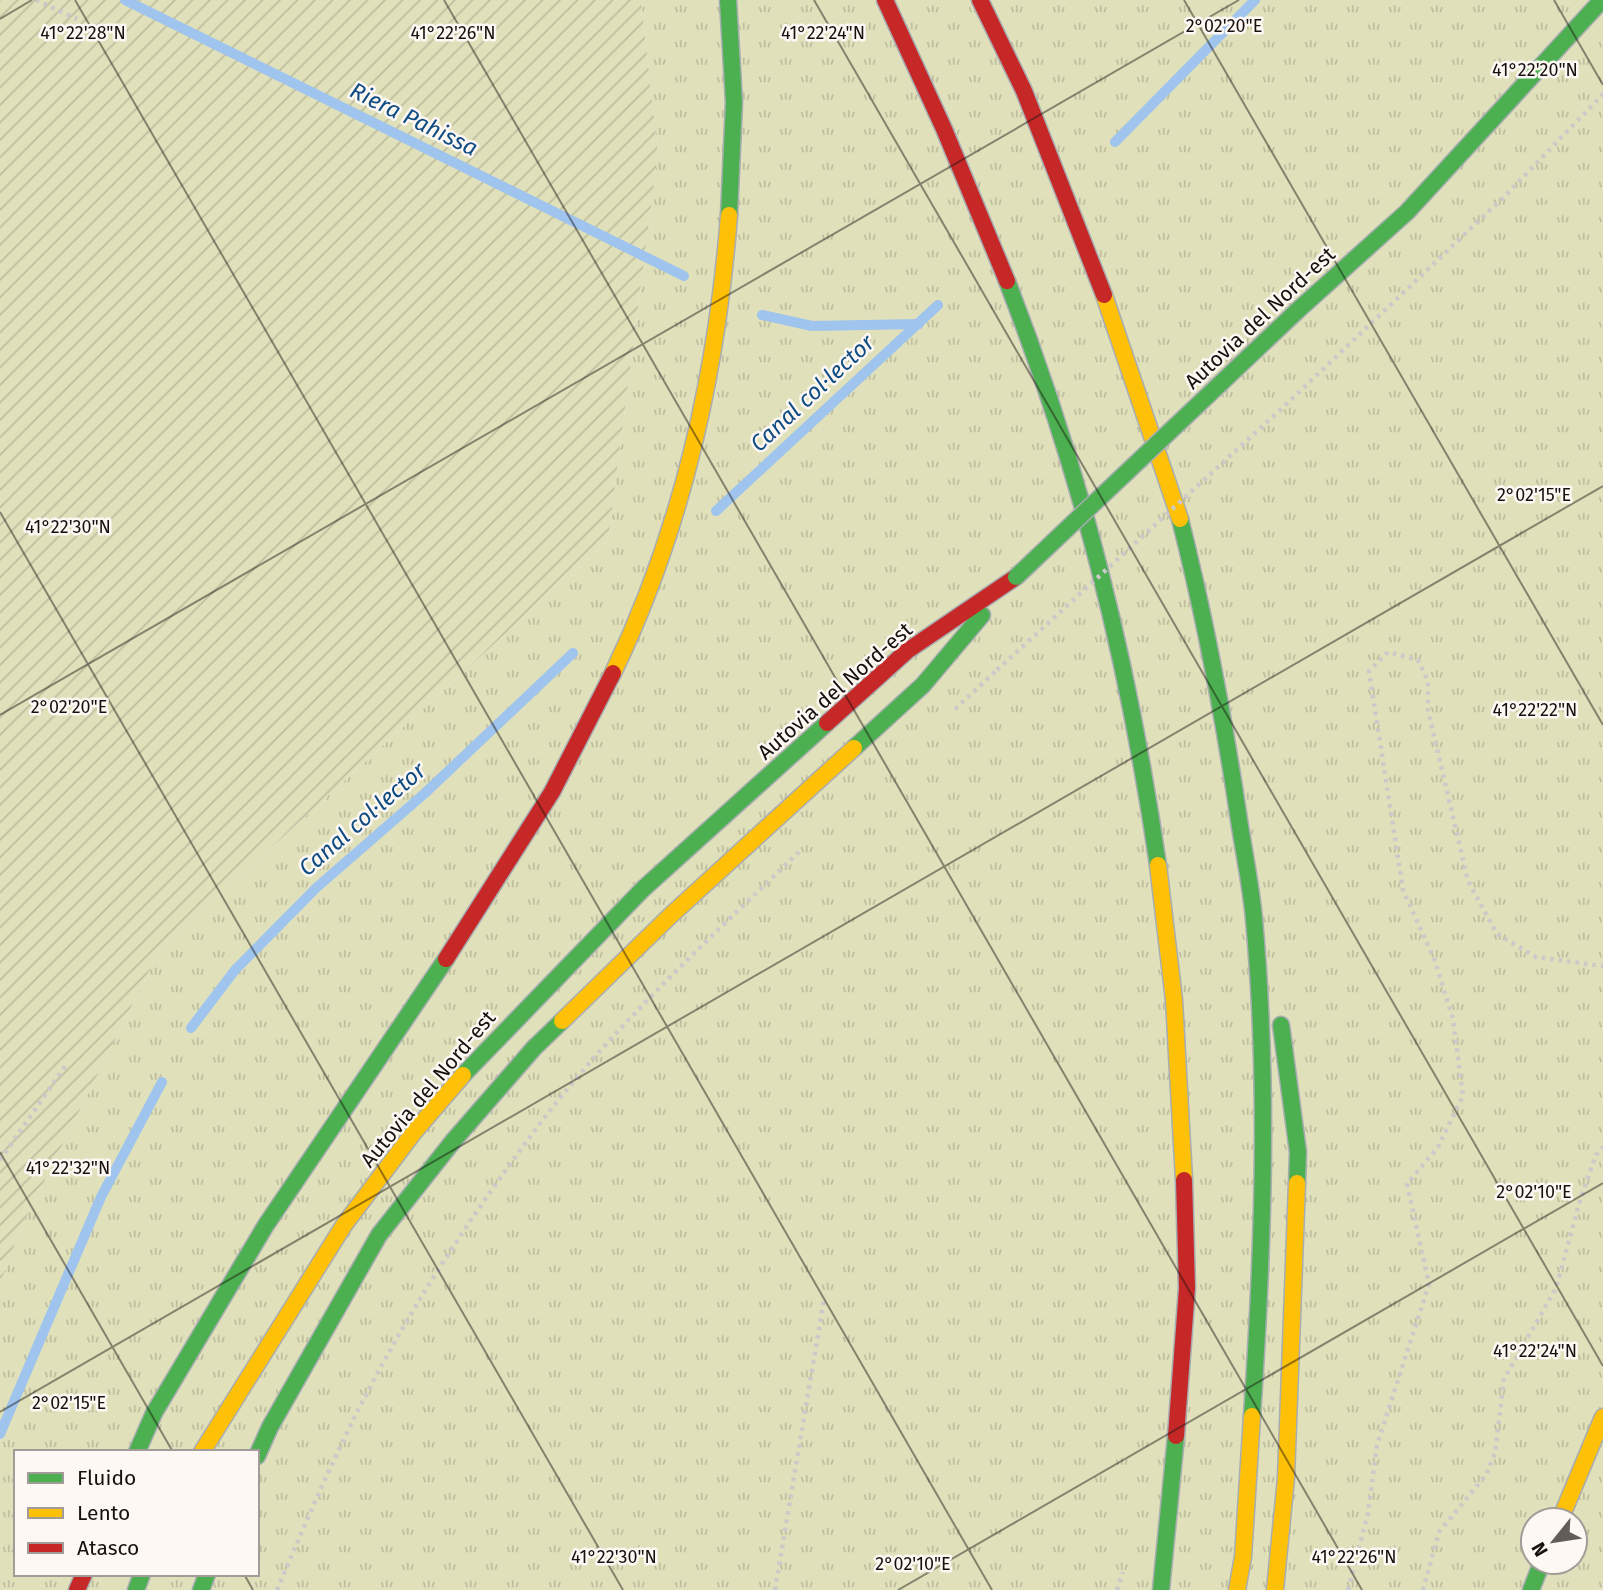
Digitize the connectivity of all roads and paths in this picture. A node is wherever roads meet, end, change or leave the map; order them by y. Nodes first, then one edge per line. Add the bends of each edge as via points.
1 (36, 0) edge
2 (728, 0) edge
3 (885, 0) edge
4 (980, 0) edge
5 (1602, 0) edge
6 (77, 19) dead end
7 (1603, 94) edge
8 (1016, 577) junction
9 (947, 716) dead end
10 (807, 845) dead end
11 (1254, 918) junction
12 (1603, 966) edge
13 (66, 1065) dead end
14 (1603, 1147) edge
15 (0, 1160) edge
16 (824, 1299) dead end
17 (1603, 1417) edge
18 (138, 1450) edge
19 (203, 1450) edge
20 (259, 1452) edge
21 (1566, 1506) edge
22 (276, 1590) edge
23 (775, 1590) edge
24 (1161, 1590) edge
25 (1237, 1590) edge
26 (1275, 1590) edge
27 (1348, 1590) edge
28 (1423, 1590) edge

1 - 6 path
2 - 18 highway via 733,150 718,330 683,479 620,660 552,790 465,932 302,1168 154,1413
3 - 24 highway via 1019,310 1091,528 1152,814 1172,954 1182,1087 1186,1303
4 - 11 highway via 1024,91 1092,258 1176,503 1230,756
5 - 8 highway, Autovia del Nord-est, bridge via 1407,212
7 - 9 path, bridge via 1506,195 1279,411
8 - 19 highway, Autovia del Nord-est via 907,651 643,889 490,1044 414,1132 344,1226
8 - 20 highway via 923,685 671,915 534,1048 454,1140 379,1236
10 - 22 path via 605,1047 533,1132 378,1372
11 - 25 highway via 1263,1250
11 - 26 highway via 1281,1026 1298,1152 1286,1478
12 - 27 path via 1536,957 1497,934 1468,881 1427,710 1428,681 1418,660 1388,652 1369,671 1403,890 1435,961 1453,1019 1463,1096 1438,1147 1407,1184 1429,1284 1377,1446 1368,1513
13 - 15 path
14 - 28 path via 1581,1197 1556,1288 1504,1379 1495,1453 1486,1475 1438,1532
16 - 23 path
17 - 21 highway

